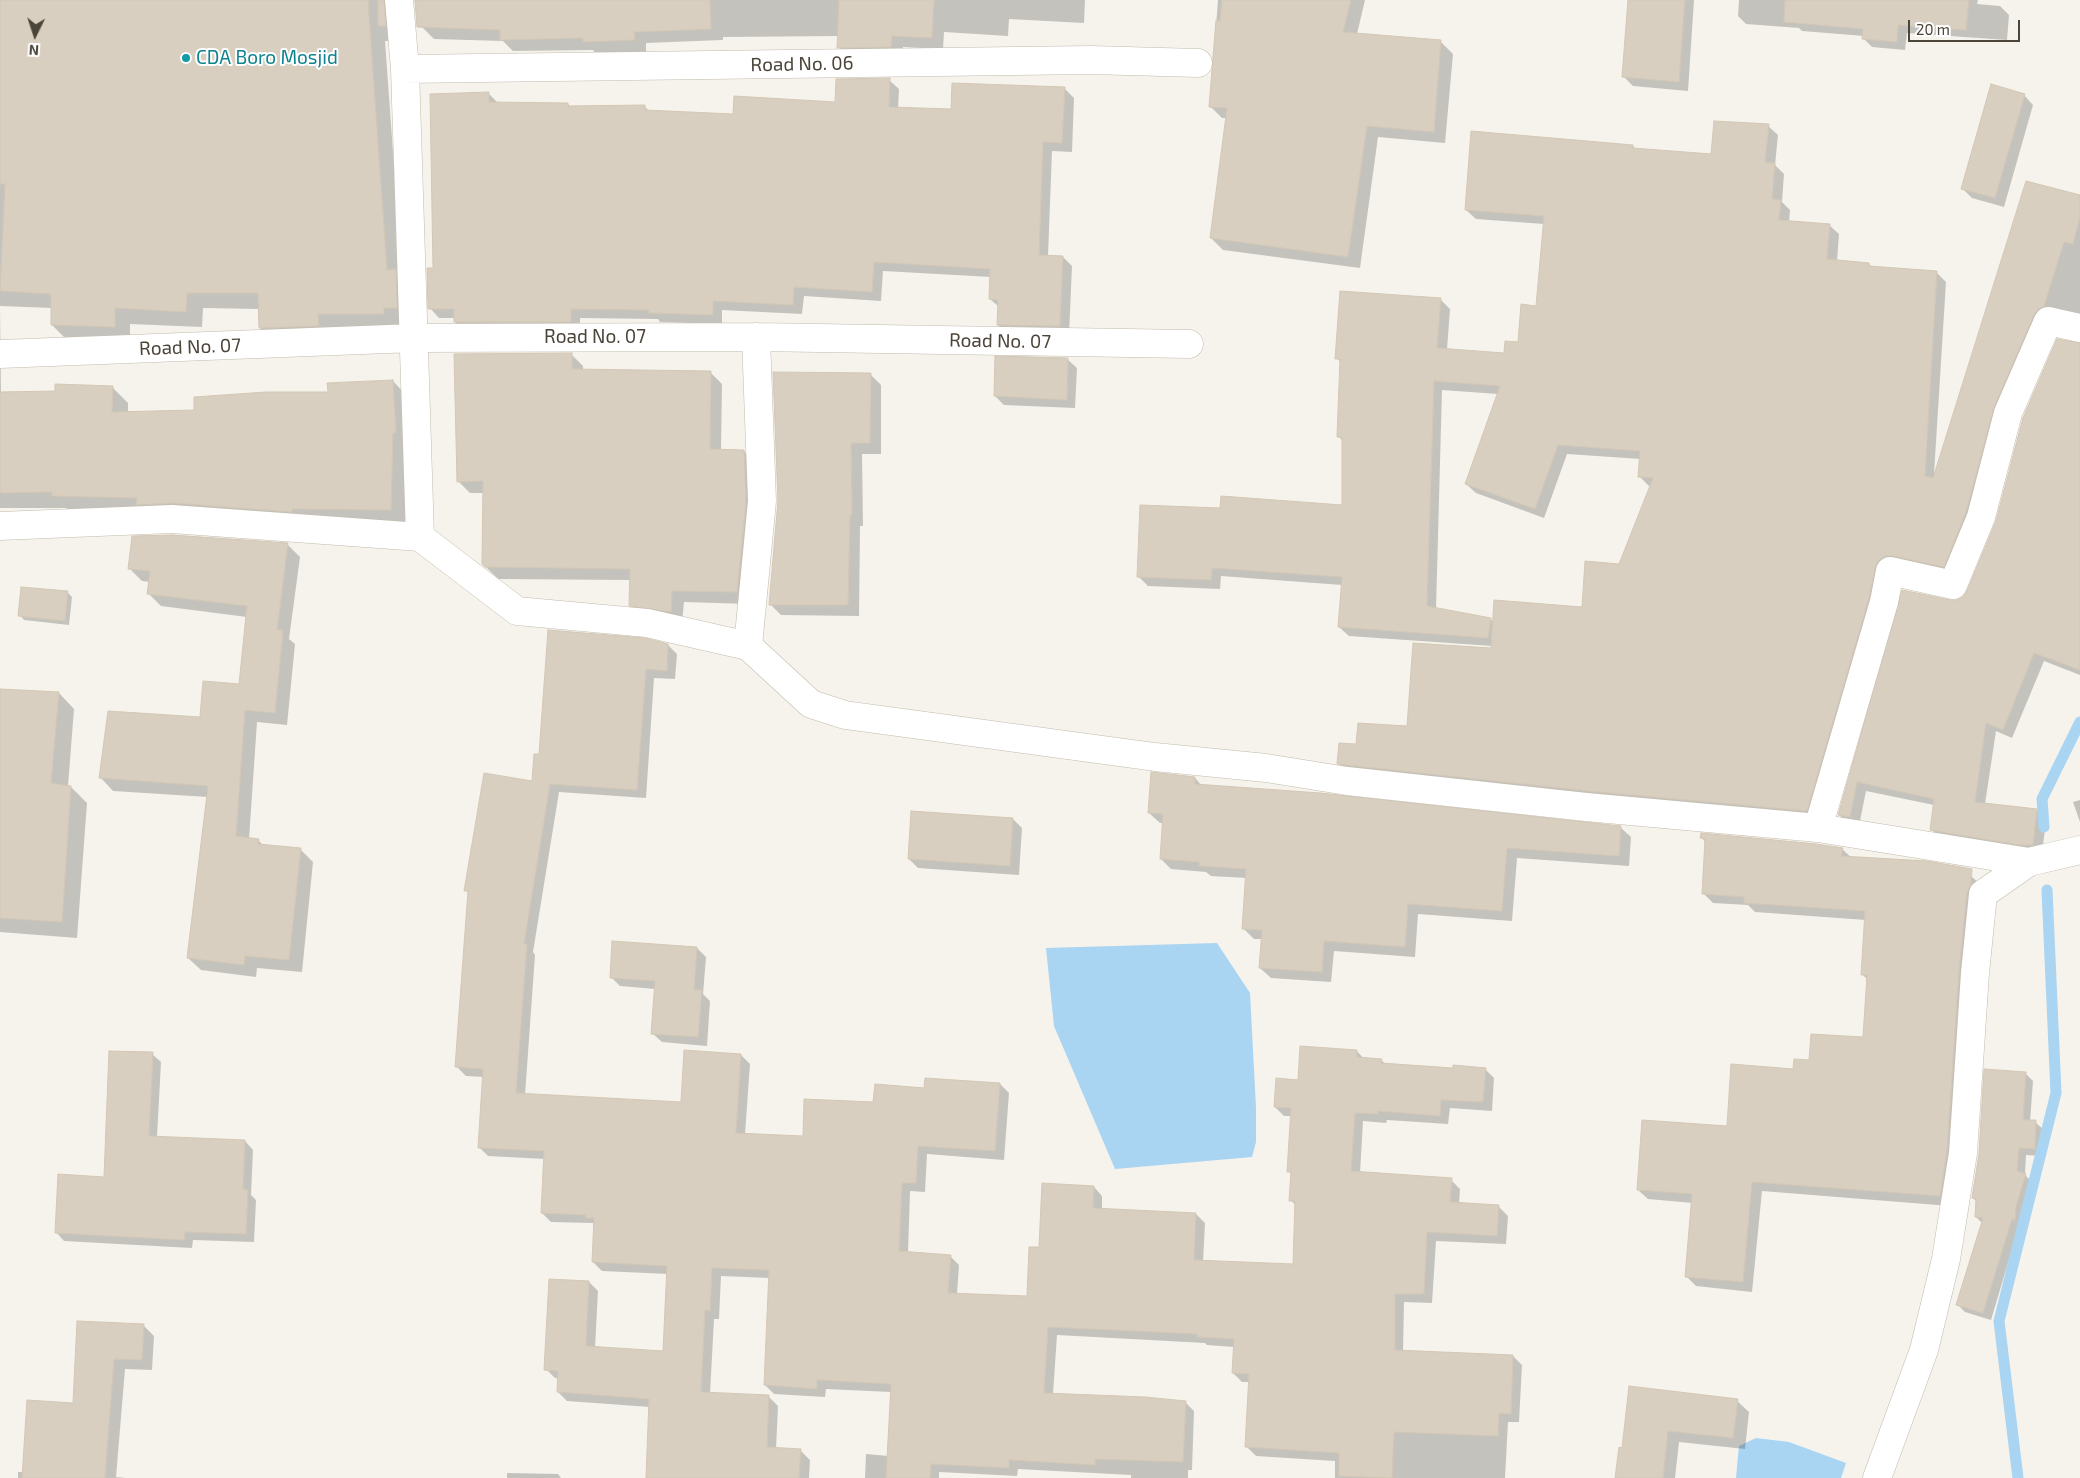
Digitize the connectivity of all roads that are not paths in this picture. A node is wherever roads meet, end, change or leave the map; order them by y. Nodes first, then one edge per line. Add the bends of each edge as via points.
1 (400, 0) edge
2 (1198, 63) dead end
3 (405, 69) junction
4 (2080, 328) edge
5 (756, 336) junction
6 (414, 338) junction
7 (1190, 344) dead end
8 (0, 354) edge
9 (0, 526) edge
10 (420, 537) junction
11 (748, 646) junction
12 (1818, 828) junction
13 (2080, 850) edge
14 (2029, 862) junction
15 (1877, 1478) edge

1 - 3 street
2 - 3 street, Road No. 06 via 1091,60
3 - 6 street
4 - 12 street via 2048,321 2008,414 1981,517 1953,585 1890,571 1884,602
5 - 6 street, Road No. 07
5 - 7 street, Road No. 07
5 - 11 street via 762,501
6 - 8 street, Road No. 07
6 - 10 street
9 - 10 street via 172,519
10 - 11 street via 517,611 647,623
11 - 12 street via 811,704 845,715 1346,781
12 - 14 street
13 - 14 street
14 - 15 street via 1983,894 1964,1153 1946,1259 1924,1350

